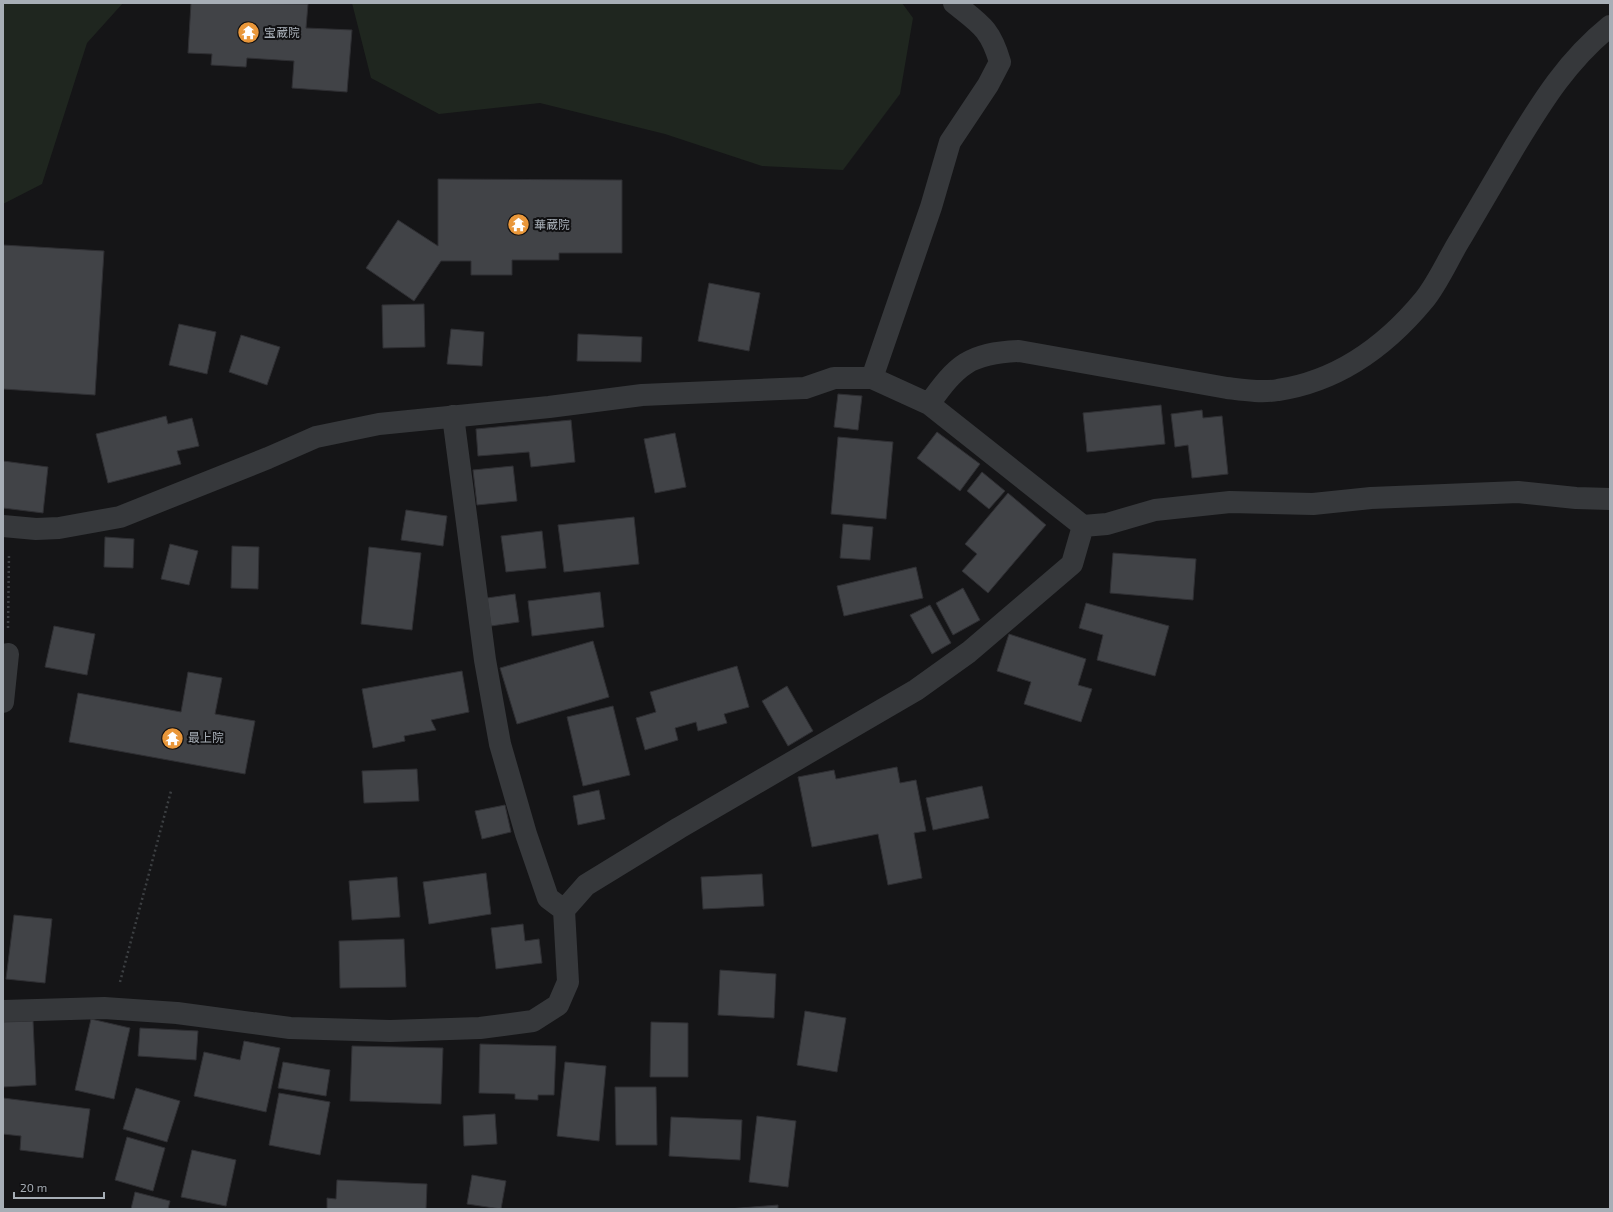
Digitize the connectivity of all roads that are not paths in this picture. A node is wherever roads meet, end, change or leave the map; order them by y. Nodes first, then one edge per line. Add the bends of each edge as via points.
1 (954, 3) edge
2 (1610, 26) edge
3 (872, 378) junction
4 (928, 404) junction
5 (453, 416) junction
6 (1610, 499) edge
7 (6, 526) edge
8 (1083, 526) junction
9 (8, 654) road end
10 (3, 702) edge
11 (564, 910) junction
12 (3, 1011) edge

1 - 3 lane via 982,25 994,41 1000,62 988,85 950,142 931,207
2 - 4 lane via 1592,40 1552,86 1425,299 1383,343 1352,364 1326,378 1277,391 1256,391 1019,351 995,352 966,362 945,381
3 - 4 lane
3 - 5 lane via 834,378 805,388 642,395
4 - 8 lane
5 - 7 lane via 379,424 316,437 120,517 59,528
5 - 11 lane via 485,660 500,744 548,898
6 - 8 lane via 1518,492 1371,498 1313,504 1230,502 1155,510 1107,524
8 - 11 lane via 1072,564 969,652 916,690 586,884
9 - 10 lane
11 - 12 lane via 568,982 558,1005 533,1021 480,1028 390,1031 290,1028 177,1013 113,1009

